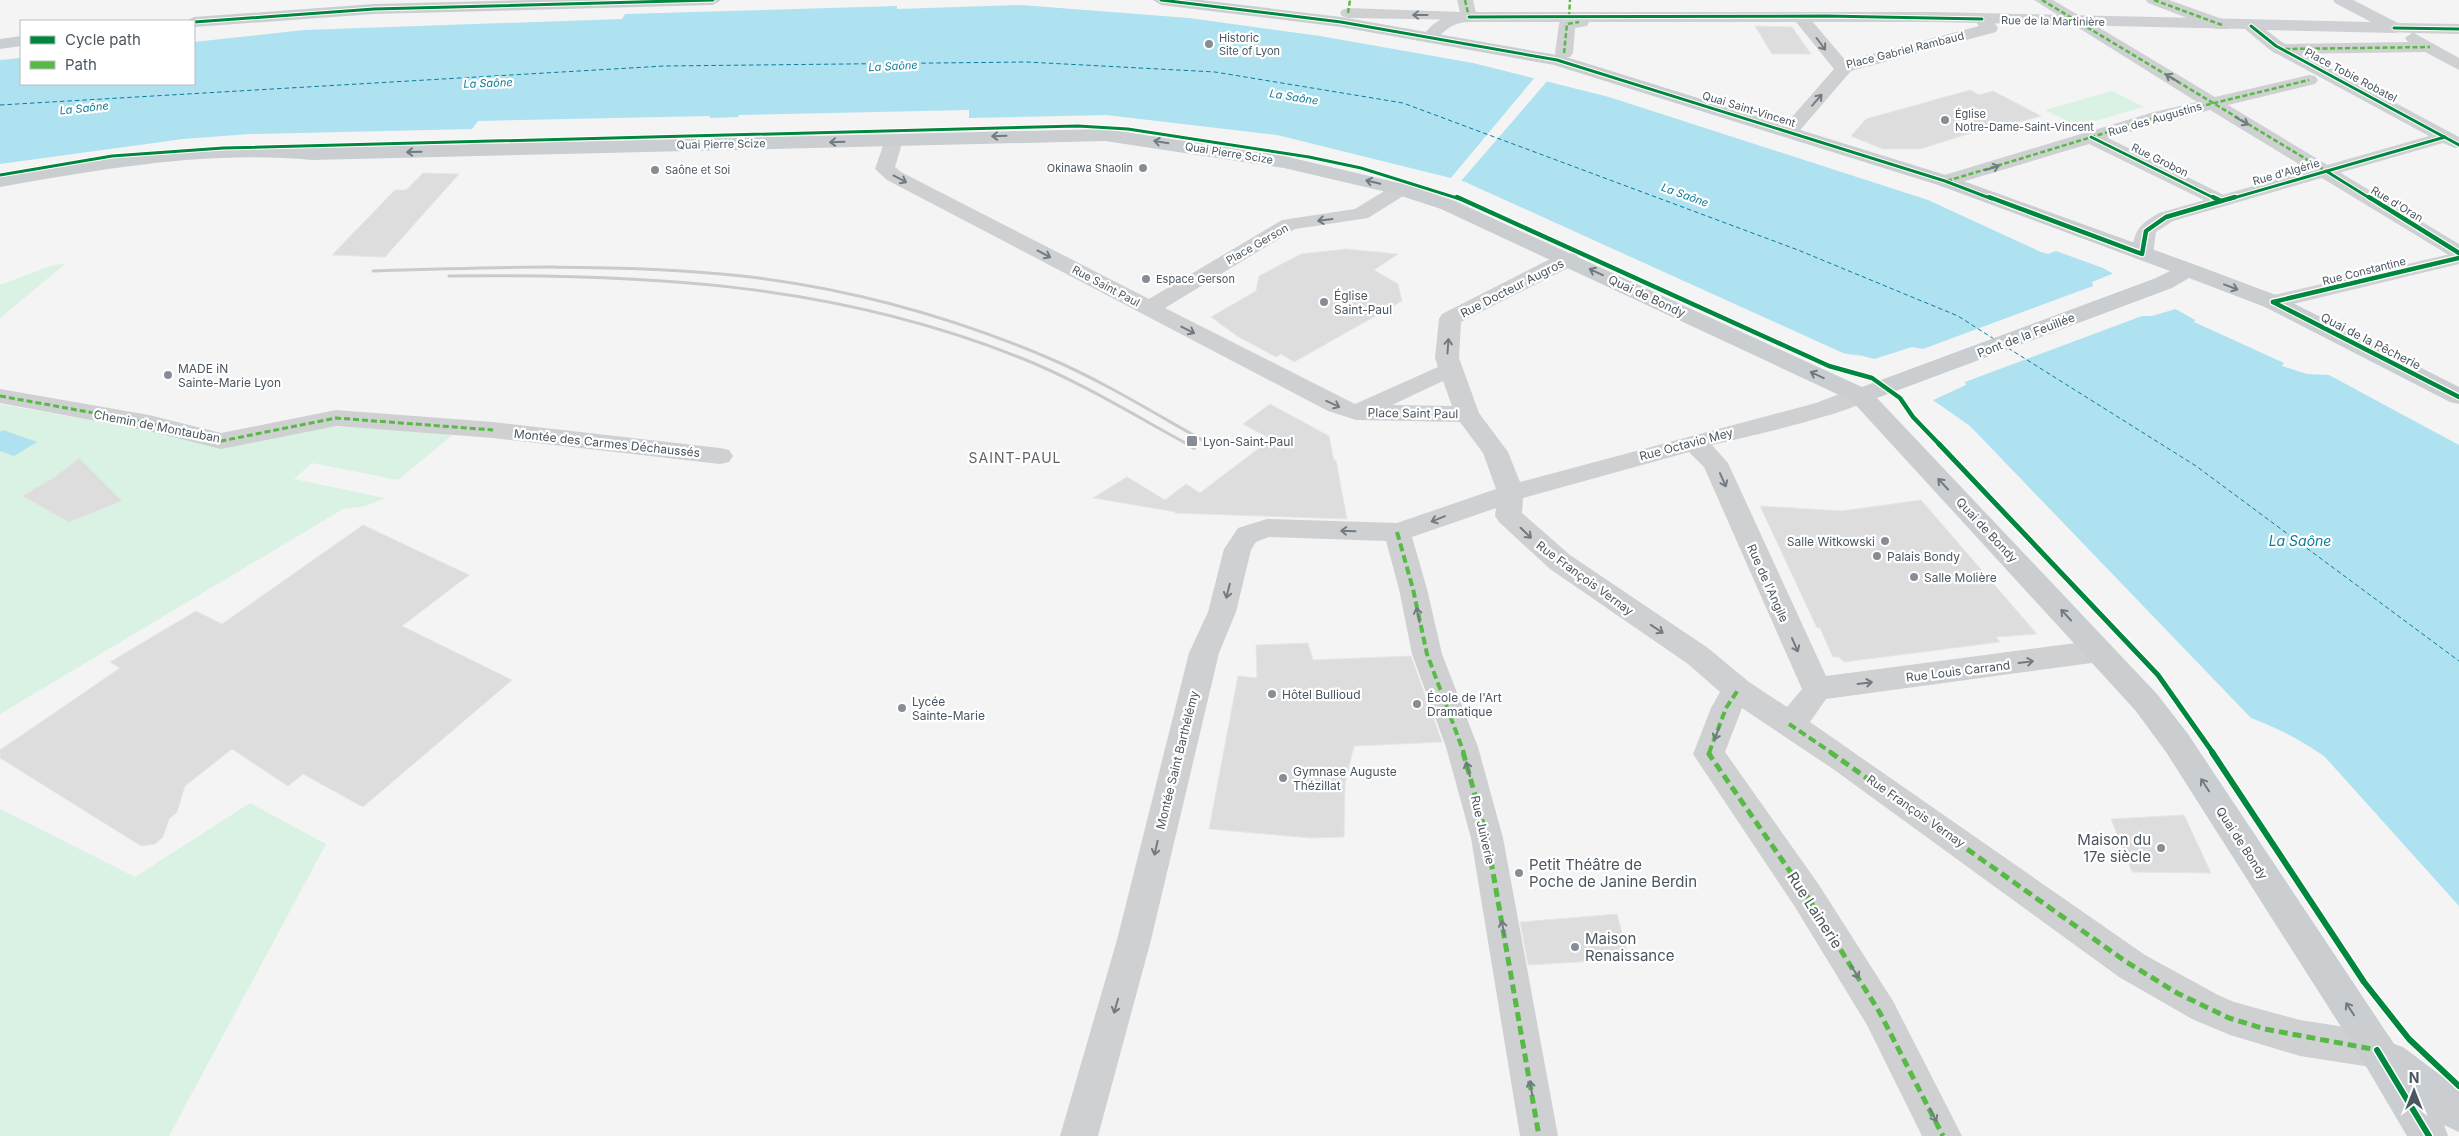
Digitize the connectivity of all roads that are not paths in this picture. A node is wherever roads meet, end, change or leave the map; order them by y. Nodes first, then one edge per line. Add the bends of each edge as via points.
1 (713, 0) edge
2 (1161, 0) edge
3 (1465, 0) edge
4 (2042, 0) edge
5 (2154, 0) edge
6 (2340, 0) edge
7 (1346, 12) edge
8 (1574, 13) edge
9 (1469, 17) junction
10 (1800, 17) junction
11 (1982, 19) junction
12 (2077, 21) junction
13 (195, 22) edge
14 (2222, 25) junction
15 (2251, 26) junction
16 (2308, 26) junction
17 (2394, 28) junction
18 (2459, 28) edge
19 (1431, 36) junction
20 (20, 41) edge
21 (0, 44) edge
22 (2430, 47) junction
23 (2280, 49) junction
24 (1564, 53) dead end
25 (2459, 65) edge
26 (1844, 67) junction
27 (2310, 80) dead end
28 (2214, 103) junction
29 (1788, 132) junction
30 (2091, 137) junction
31 (2454, 139) edge
32 (894, 140) junction
33 (2326, 171) junction
34 (0, 181) edge
35 (1945, 181) junction
36 (1401, 189) junction
37 (1436, 200) joint
38 (2221, 201) junction
39 (2459, 253) edge
40 (2142, 254) junction
41 (2459, 258) edge
42 (1568, 259) junction
43 (2188, 270) junction
44 (2273, 302) junction
45 (1148, 308) junction
46 (1452, 373) junction
47 (0, 396) edge
48 (1861, 396) junction
49 (2459, 397) edge
50 (1356, 412) junction
51 (1467, 414) junction
52 (493, 430) joint
53 (1694, 442) junction
54 (720, 456) dead end
55 (1511, 493) junction
56 (1397, 532) junction
57 (2099, 651) junction
58 (1817, 689) junction
59 (1738, 690) junction
60 (1789, 724) junction
61 (2377, 1050) junction
62 (2459, 1113) edge
63 (1079, 1136) edge
64 (1540, 1136) edge
65 (1943, 1136) edge
66 (2429, 1136) edge

1 - 13 main road via 374,9
2 - 7 main road, Quai Saint-Vincent
3 - 9 street
4 - 12 street, Rue d'Oran
5 - 14 street
6 - 16 street, Rue de la Martinière via 2330,16
6 - 17 street
9 -> 7 street, Quai Saint-Vincent
7 - 19 main road, Quai Saint-Vincent
8 - 9 street, Rue de la Martinière
8 - 10 street, Rue de la Martinière
8 - 24 street via 1567,24
9 - 19 street via 1447,20
10 - 11 street, Rue de la Martinière
10 -> 26 street, Place Gabriel Rambaud via 1837,64
11 - 12 street, Rue de la Martinière
11 - 26 street, Place Gabriel Rambaud via 1990,28
12 - 14 street, Rue de la Martinière
28 -> 12 street, Rue d'Oran
14 - 15 street, Rue de la Martinière
15 - 16 street, Rue de la Martinière
15 - 23 street, Place Tobie Robatel
16 - 17 street, Rue de la Martinière
17 - 18 street
17 - 22 street
19 - 29 main road, Quai Saint-Vincent via 1557,60
20 - 21 main road
22 - 23 street
22 - 25 street
23 - 31 street, Place Tobie Robatel
29 -> 26 street
27 - 28 street, Rue des Augustins
28 - 30 street, Rue des Augustins
28 -> 33 street, Rue d'Oran
29 - 35 main road, Quai Saint-Vincent
35 -> 30 street, Rue des Augustins
30 - 38 street, Rue Grobon
31 - 33 street, Rue d'Algérie
32 -> 34 main road, Quai Pierre Scize via 189,155 76,167
36 -> 32 main road, Quai Pierre Scize via 1284,162 1105,135
32 -> 45 street, Rue Saint Paul via 885,169 894,176
33 - 38 street, Rue d'Algérie
33 - 39 street, Rue d'Oran
35 - 40 main road, Quai Saint-Vincent
36 - 37 main road, Quai Pierre Scize
36 -> 45 street, Place Gerson via 1361,214 1289,224
37 - 42 main road, Quai de Bondy
38 - 40 street, Rue d'Algérie via 2166,217 2148,227 2144,232
40 - 43 main road, Quai de la Pêcherie
41 - 44 street, Rue Constantine
46 -> 42 street, Rue Docteur Augros via 1447,358 1450,319
48 -> 42 main road, Quai de Bondy
43 -> 44 main road, Quai de la Pêcherie
43 - 48 main road, Pont de la Feuillée via 2161,284
44 - 49 main road, Quai de la Pêcherie
45 -> 50 street, Rue Saint Paul via 1337,406
46 - 50 street, Place Saint Paul via 1442,373
46 - 51 street, Place Saint Paul
47 - 52 street, Chemin de Montauban via 149,423 221,441 336,418
48 - 53 street, Rue Octavio Mey
57 -> 48 main road, Quai de Bondy
50 - 51 street, Place Saint Paul
51 - 55 street, Place Saint Paul via 1495,452
52 - 54 street, Montée des Carmes Déchaussés
53 - 55 street, Rue Octavio Mey
53 -> 58 street, Rue de l'Angile via 1715,463
55 -> 56 street
55 -> 59 street, Rue François Vernay via 1508,516 1536,543 1698,656
56 -> 63 street, Montée Saint Barthélémy via 1267,528 1247,535 1238,549 1222,612 1204,653 1134,940
64 -> 56 street, Rue Juiverie via 1487,838 1462,747 1427,654
58 -> 57 street, Rue Louis Carrand
61 -> 57 main road, Quai de Bondy via 2177,743 2146,702
58 - 60 street via 1807,706
59 - 60 street, Rue François Vernay
59 -> 65 street, Rue Lainerie via 1726,708 1709,754 1807,896 1880,1012
60 - 61 street, Rue François Vernay via 2132,966 2205,1007 2230,1018 2300,1038
61 - 62 main road
61 - 66 main road, Quai de Bondy

